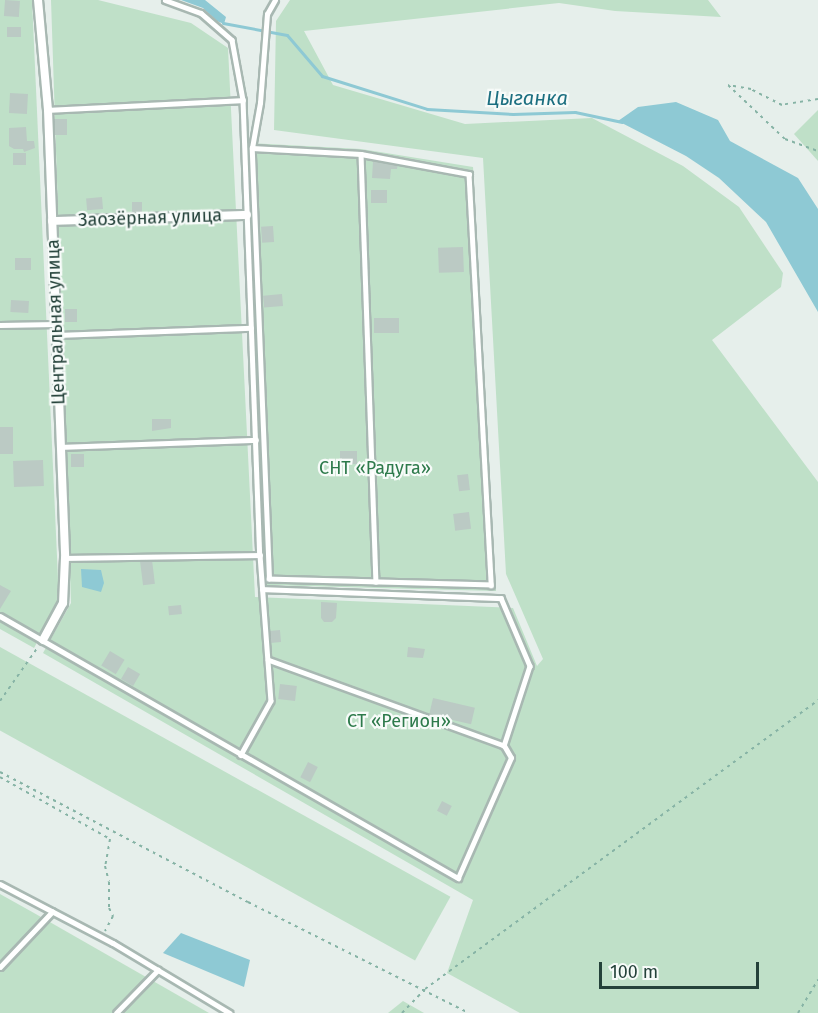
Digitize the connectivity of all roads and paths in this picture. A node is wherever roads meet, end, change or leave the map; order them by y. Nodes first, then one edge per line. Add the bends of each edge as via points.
1 (38, 0) edge
2 (165, 0) edge
3 (275, 0) edge
4 (818, 99) edge
5 (243, 100) junction
6 (48, 110) junction
7 (252, 148) junction
8 (818, 151) edge
9 (361, 154) junction
10 (247, 215) junction
11 (52, 221) junction
12 (56, 324) junction
13 (0, 326) edge
14 (251, 328) junction
15 (57, 335) junction
16 (255, 440) junction
17 (61, 447) junction
18 (260, 555) junction
19 (65, 558) junction
20 (376, 582) junction
21 (262, 589) junction
22 (0, 616) edge
23 (43, 640) junction
24 (268, 660) junction
25 (818, 700) edge
26 (0, 701) edge
27 (504, 746) junction
28 (241, 755) junction
29 (0, 772) edge
30 (0, 777) edge
31 (0, 884) edge
32 (52, 912) junction
33 (101, 937) junction
34 (0, 967) edge
35 (158, 970) junction
36 (818, 980) edge
37 (425, 989) junction
38 (116, 1013) edge
39 (230, 1013) edge
40 (402, 1013) edge
41 (470, 1013) edge
42 (798, 1013) edge

1 - 6 street, Центральная улица
2 - 5 lane via 201,13 232,40
3 - 7 lane via 267,14
4 - 8 path via 782,105 750,89 729,85 785,139
5 - 6 lane
5 - 10 lane
6 - 11 street, Центральная улица
7 - 9 lane
7 - 20 lane via 270,579
9 - 20 lane
9 - 20 lane via 469,174 491,585
10 - 11 street, Заозёрная улица
10 - 14 lane
11 - 12 street, Центральная улица
12 - 13 lane
12 - 15 street, Центральная улица
14 - 15 lane
14 - 16 lane
15 - 17 street, Центральная улица
16 - 17 lane
16 - 18 lane
17 - 19 street, Центральная улица
18 - 19 lane
18 - 21 lane
19 - 23 street, Центральная улица via 63,603
21 - 24 lane
21 - 27 lane via 501,598 531,666
22 - 23 lane
23 - 26 path
23 - 28 lane
24 - 27 lane
24 - 28 lane via 271,701
25 - 37 path
27 - 28 lane via 511,758 458,878
29 - 37 path via 248,902
30 - 33 path via 110,839 105,866 113,916
31 - 32 lane
32 - 33 lane
32 - 34 lane
33 - 35 lane
35 - 38 lane
35 - 39 lane
36 - 42 path
37 - 40 path
37 - 41 path

